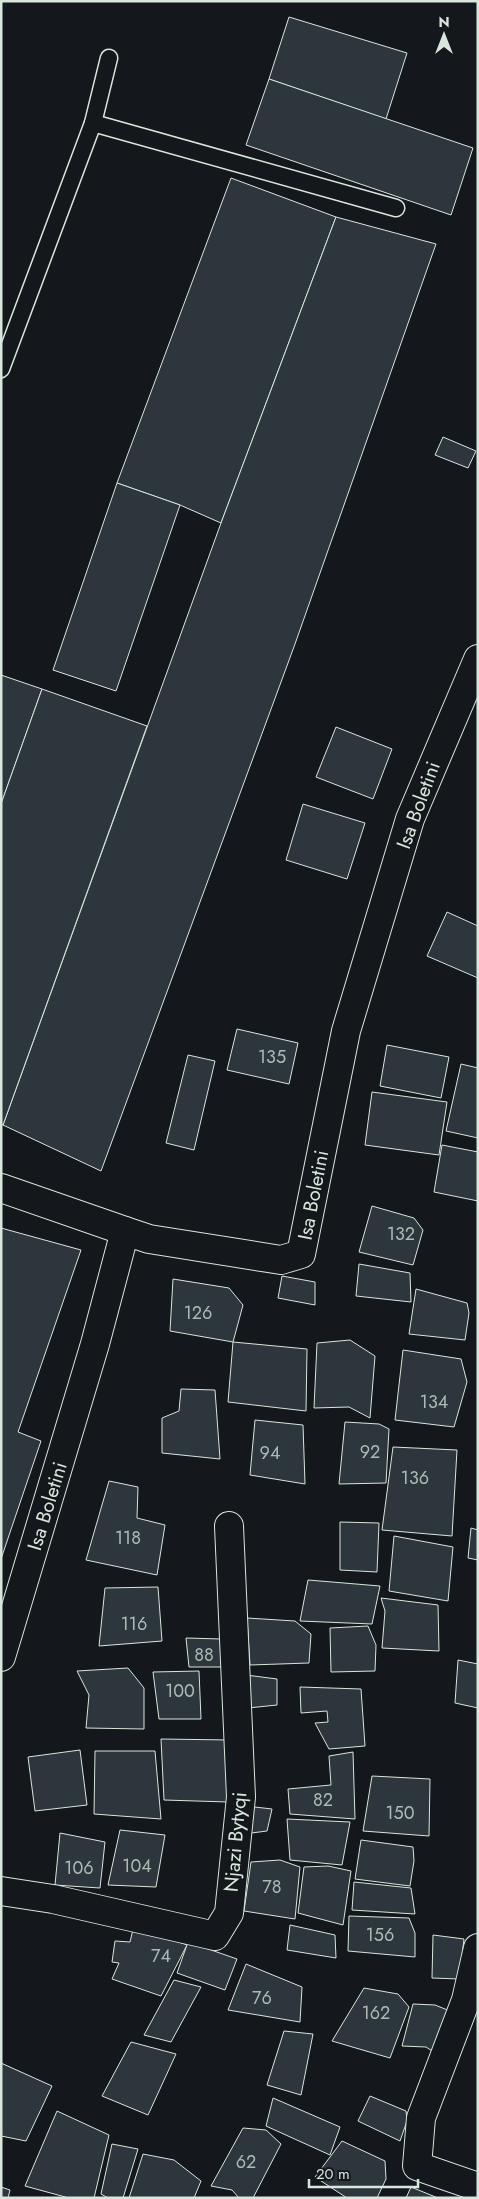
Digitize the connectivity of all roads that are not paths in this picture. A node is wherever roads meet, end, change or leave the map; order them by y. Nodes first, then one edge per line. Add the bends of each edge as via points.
1 (109, 58) dead end
2 (94, 123) junction
3 (396, 208) dead end
4 (1, 369) edge
5 (478, 659) edge
6 (1, 1188) edge
7 (125, 1231) junction
8 (229, 1526) dead end
9 (1, 1657) edge
10 (1, 1891) edge
11 (478, 1948) edge
12 (478, 2187) edge

1 - 2 lane
2 - 3 lane
2 - 4 lane
5 - 7 street, Isa Boletini via 410,819 349,1022 301,1254 281,1260 149,1239
6 - 7 street
7 - 9 street, Isa Boletini via 93,1353
8 - 10 street, Njazi Bytyqi via 241,1797 229,1913 215,1936 54,1899
11 - 12 street via 466,2000 421,2118 417,2166

